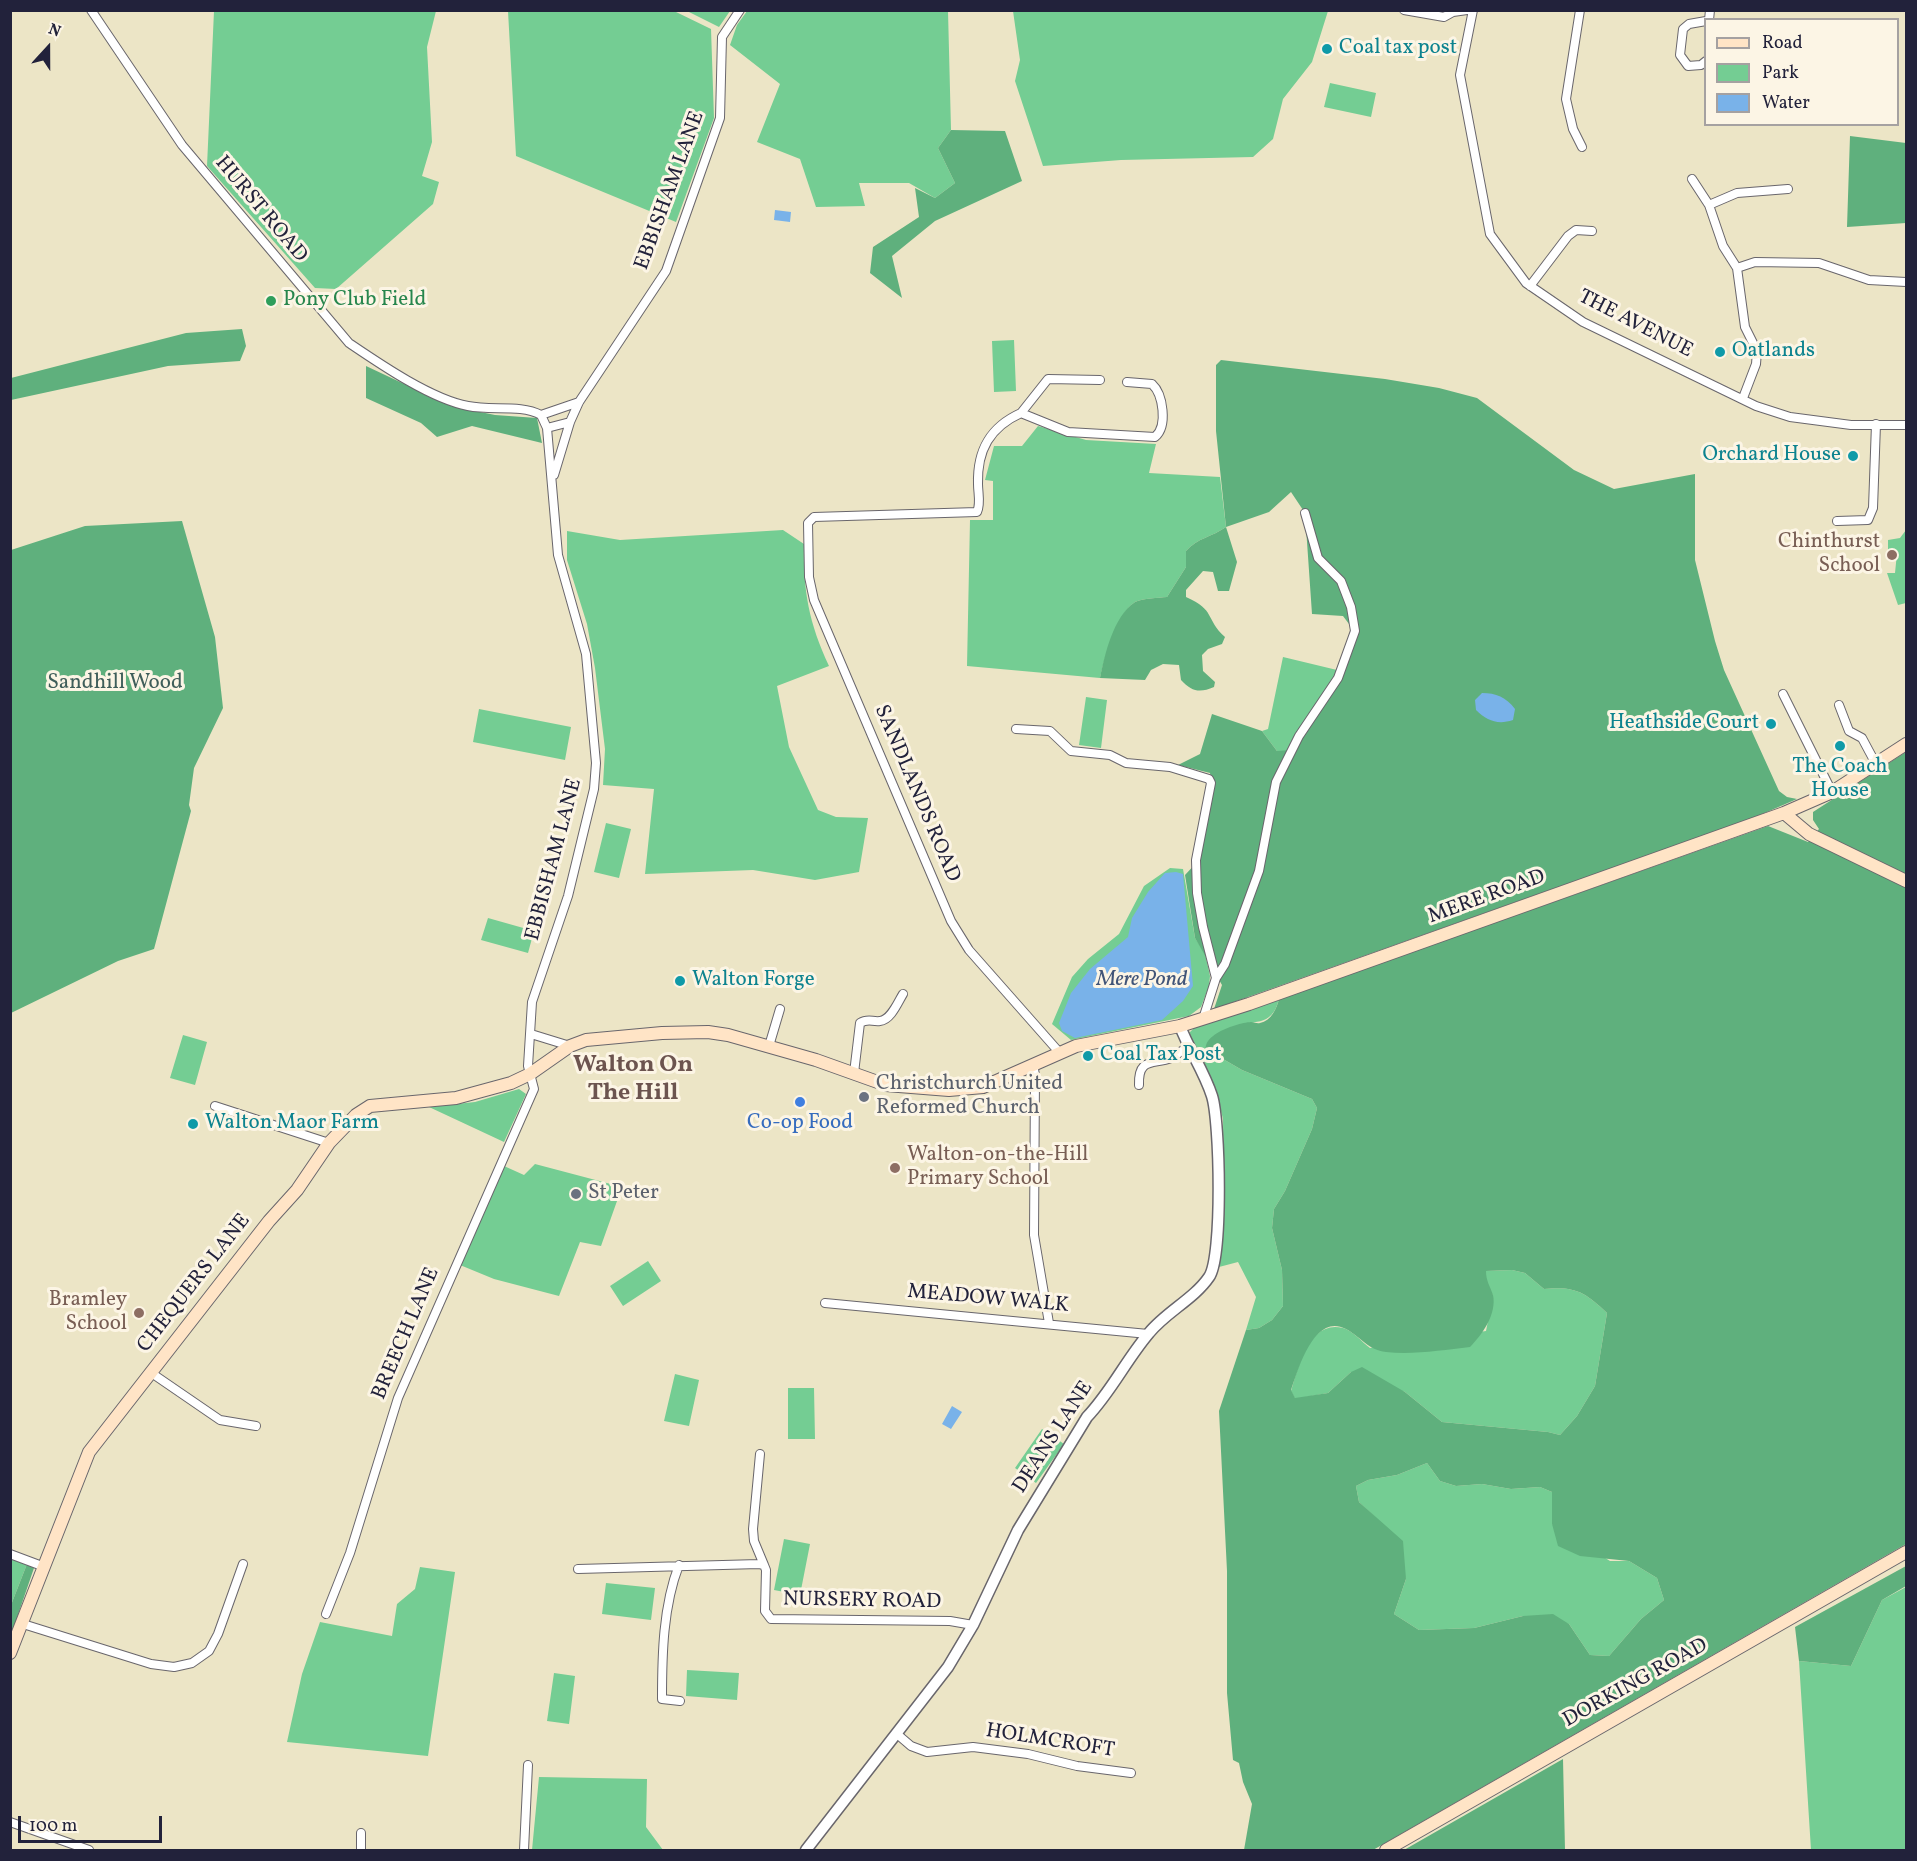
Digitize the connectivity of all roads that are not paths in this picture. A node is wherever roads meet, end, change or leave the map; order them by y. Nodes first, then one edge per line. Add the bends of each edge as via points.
1 (91, 10) edge
2 (740, 10) edge
3 (1404, 10) edge
4 (1467, 10) edge
5 (1473, 10) edge
6 (1580, 10) edge
7 (1704, 21) edge
8 (1704, 63) edge
9 (1582, 147) dead end
10 (1692, 179) dead end
11 (1788, 189) dead end
12 (1709, 205) junction
13 (1592, 231) dead end
14 (1737, 268) junction
15 (1906, 282) edge
16 (1530, 286) junction
17 (1100, 380) dead end
18 (1127, 382) dead end
19 (1743, 398) junction
20 (579, 402) junction
21 (1021, 413) junction
22 (541, 415) junction
23 (570, 422) junction
24 (1876, 424) junction
25 (1906, 425) edge
26 (547, 428) junction
27 (552, 481) junction
28 (1305, 513) dead end
29 (1837, 521) dead end
30 (1783, 694) dead end
31 (1839, 705) dead end
32 (1016, 729) dead end
33 (1906, 744) edge
34 (1877, 766) junction
35 (1832, 792) junction
36 (1784, 813) junction
37 (1906, 881) edge
38 (1216, 978) junction
39 (903, 994) dead end
40 (780, 1009) dead end
41 (1203, 1019) junction
42 (1180, 1026) junction
43 (531, 1034) junction
44 (570, 1046) junction
45 (769, 1046) junction
46 (1188, 1047) junction
47 (1059, 1052) junction
48 (1033, 1064) junction
49 (854, 1073) junction
50 (530, 1074) junction
51 (1139, 1084) dead end
52 (215, 1106) dead end
53 (329, 1143) junction
54 (825, 1303) dead end
55 (1049, 1323) junction
56 (1148, 1334) junction
57 (150, 1372) junction
58 (256, 1426) dead end
59 (760, 1454) dead end
60 (1906, 1552) edge
61 (10, 1554) edge
62 (243, 1564) dead end
63 (679, 1565) junction
64 (764, 1565) junction
65 (42, 1566) junction
66 (578, 1569) dead end
67 (326, 1614) dead end
68 (23, 1624) junction
69 (973, 1625) junction
70 (10, 1653) edge
71 (680, 1701) dead end
72 (897, 1734) junction
73 (528, 1765) dead end
74 (1131, 1773) dead end
75 (10, 1822) edge
76 (361, 1833) dead end
77 (89, 1851) edge
78 (361, 1851) edge
79 (524, 1851) edge
80 (806, 1851) edge
81 (1386, 1851) edge

1 - 22 street, HURST ROAD via 182,145 349,343 383,366 465,406 530,409
2 - 20 street, EBBISHAM LANE via 722,37 720,118 666,271
3 - 4 street via 1444,17
5 - 16 street, THE AVENUE via 1460,75 1490,234
6 - 9 street via 1566,99
7 - 8 street via 1683,29 1680,55 1688,66
10 - 12 street
11 - 12 street via 1737,193
12 - 14 street via 1723,246
13 - 16 street via 1576,230 1568,236
14 - 15 street via 1755,262 1819,263 1869,280
14 - 19 street via 1745,327 1757,351
16 - 19 street, THE AVENUE via 1582,322
17 - 21 street via 1048,379
18 - 21 street via 1152,384 1156,388 1162,404 1160,430 1155,437 1068,432
19 - 24 street, THE AVENUE via 1791,417 1851,425
20 - 22 street
20 - 23 street, EBBISHAM LANE
21 - 47 street, SANDLANDS ROAD via 996,428 982,449 979,509 974,513 809,519 809,577 814,600 951,921 969,950
22 - 26 street, EBBISHAM LANE
23 - 26 street
23 - 27 street, EBBISHAM LANE
24 - 25 street, THE AVENUE
24 - 29 street via 1873,508 1868,520
26 - 27 street, EBBISHAM LANE
27 - 43 street, EBBISHAM LANE via 558,555 586,654 596,763 594,789 568,896 532,1002
28 - 38 street via 1317,558 1341,581 1355,632 1338,678 1299,736 1276,782 1259,871 1225,964
30 - 35 street
31 - 34 street via 1849,731 1862,738
32 - 38 street via 1050,731 1071,751 1110,754 1126,763 1170,767 1209,779 1196,882
33 - 34 main road, MERE ROAD
34 - 35 main road, MERE ROAD
35 - 36 main road, MERE ROAD
36 - 37 main road via 1809,834
36 - 41 main road, MERE ROAD
38 - 41 street
39 - 49 street via 889,1017 860,1023
40 - 45 street
41 - 42 main road, MERE ROAD
42 - 46 street, DEANS LANE
42 - 47 main road, MERE ROAD via 1108,1038
43 - 44 street
43 - 50 street, EBBISHAM LANE
44 - 45 main road, MERE ROAD via 586,1040 708,1032
44 - 50 main road, CHEQUERS LANE
45 - 49 main road, MERE ROAD
46 - 51 street via 1174,1057 1143,1066 1139,1070
46 - 56 street, DEANS LANE via 1203,1073 1216,1116 1218,1205 1214,1263 1211,1275 1202,1285
47 - 48 main road, MERE ROAD
48 - 49 main road, MERE ROAD via 983,1087 949,1090 886,1085
48 - 55 street via 1034,1235
50 - 53 main road, CHEQUERS LANE via 456,1098 370,1106
50 - 67 street, BREECH LANE via 534,1089 395,1406 350,1553
52 - 53 street
53 - 57 main road, CHEQUERS LANE via 297,1190
54 - 55 street, MEADOW WALK
55 - 56 street, MEADOW WALK
56 - 69 street, DEANS LANE via 1064,1451 1018,1530
57 - 58 street via 220,1420
57 - 65 main road, CHEQUERS LANE via 89,1452
59 - 64 street, NURSERY ROAD via 753,1541
60 - 81 main road, DORKING ROAD
61 - 65 street
62 - 68 street via 209,1651 183,1665 151,1664
63 - 64 street, NURSERY ROAD
63 - 66 street, NURSERY ROAD
63 - 71 street via 669,1591 662,1699
64 - 69 street, NURSERY ROAD via 765,1611 771,1619 950,1621
65 - 68 main road, CHEQUERS LANE
68 - 70 main road, CHEQUERS LANE
69 - 72 street, DEANS LANE via 948,1667
72 - 74 street, HOLMCROFT via 911,1746 927,1752 973,1747
72 - 80 street, DEANS LANE
73 - 79 street
75 - 77 street
76 - 78 street

